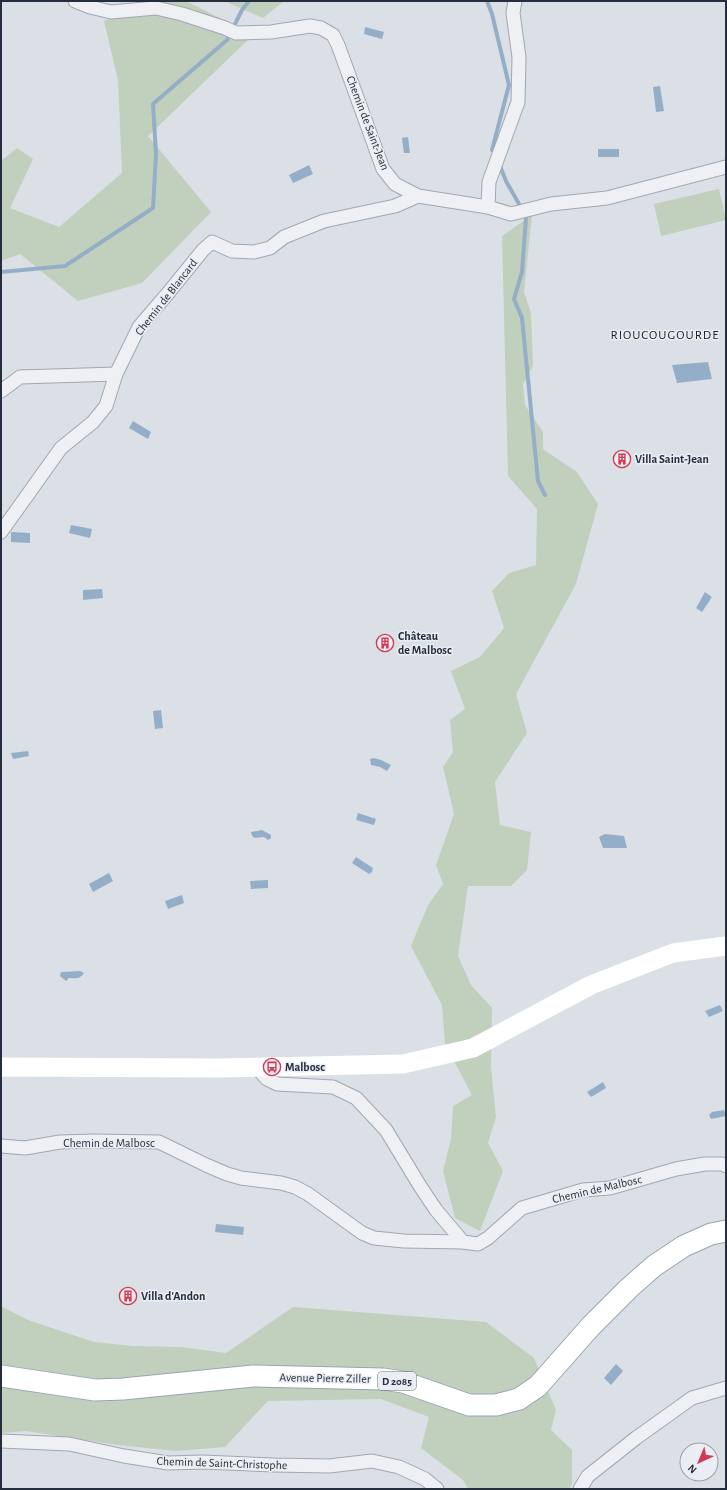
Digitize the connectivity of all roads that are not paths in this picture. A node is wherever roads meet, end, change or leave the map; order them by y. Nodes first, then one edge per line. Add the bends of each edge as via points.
1 (75, 1) edge
2 (516, 1) edge
3 (726, 167) edge
4 (418, 196) junction
5 (488, 208) junction
6 (116, 374) junction
7 (1, 391) edge
8 (1, 532) edge
9 (726, 946) edge
10 (1, 1067) edge
11 (256, 1067) junction
12 (1, 1146) edge
13 (726, 1166) edge
14 (726, 1231) edge
15 (463, 1242) junction
16 (1, 1376) edge
17 (726, 1388) edge
18 (1, 1441) edge
19 (437, 1489) edge
20 (580, 1489) edge

1 - 4 street, Chemin de Saint-Jean via 111,12 156,8 231,31 271,32 310,26 321,28 333,35 338,45 383,170 394,184
2 - 5 street via 513,13 519,57 518,102 489,182
3 - 5 street, Chemin de Saint-Jean via 607,198 551,204 511,214
4 - 5 street, Chemin de Saint-Jean
4 - 6 street, Chemin de Blancard via 395,206 324,221 284,237 270,248 254,252 232,251 212,242 140,327
6 - 7 street via 20,377
6 - 8 street, Chemin de Blancard via 106,406 93,422 61,448
9 - 11 main road via 673,953 591,986 473,1048 403,1064
10 - 11 main road
11 - 15 street via 267,1079 277,1084 333,1087 356,1098 386,1130 436,1210
12 - 15 street, Chemin de Malbosc via 25,1148 86,1141 159,1142 227,1174 295,1187 362,1233 374,1238
13 - 15 street, Chemin de Malbosc via 705,1164 676,1169 610,1188 583,1190 522,1208 478,1244
14 - 16 main road, Avenue Pierre Ziller / D 2085 via 711,1234 684,1246 654,1266 591,1326 538,1386 519,1400 496,1406 469,1405 403,1382 383,1379 253,1376 95,1390
17 - 20 street via 686,1402 588,1476
18 - 19 street, Chemin de Saint-Christophe via 69,1444 168,1463 329,1466 372,1461 399,1467 425,1479

